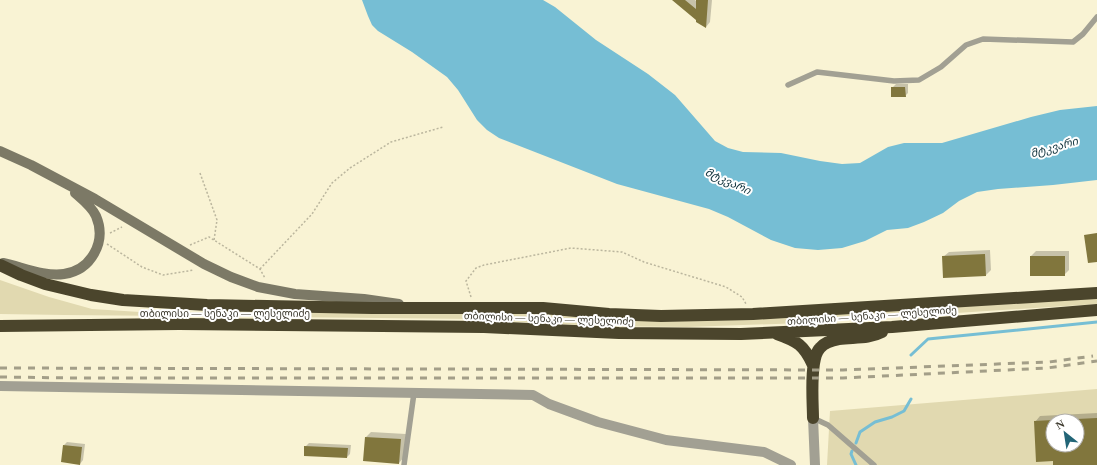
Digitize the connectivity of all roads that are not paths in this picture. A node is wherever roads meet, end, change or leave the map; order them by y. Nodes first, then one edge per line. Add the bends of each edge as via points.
1 (1097, 17) edge
2 (788, 85) dead end
3 (0, 151) edge
4 (63, 183) junction
5 (0, 264) edge
6 (1097, 293) edge
7 (432, 308) junction
8 (1097, 310) edge
9 (0, 326) edge
10 (892, 327) junction
11 (774, 333) junction
12 (813, 366) junction
13 (0, 386) edge
14 (414, 393) junction
15 (813, 418) junction
16 (404, 465) edge
17 (791, 465) edge
18 (815, 465) edge
19 (874, 465) edge

1 - 2 lane via 1084,34 1073,42 983,39 966,45 941,68 919,80 894,81 817,72
3 - 4 main road
4 - 5 main road via 84,200 96,215 99,239 97,249 88,263 64,274 43,274
4 - 7 main road via 134,221 204,264 258,287 303,295 364,299
5 - 7 highway, თბილისი — სენაკი — ლესელიძე via 21,275 64,290 123,300 207,305
6 - 7 highway, თბილისი — სენაკი — ლესელიძე via 753,314 661,316 543,308
8 - 10 highway, თბილისი — სენაკი — ლესელიძე
9 - 11 highway, თბილისი — სენაკი — ლესელიძე via 217,324 484,327 619,333
10 - 11 highway, თბილისი — სენაკი — ლესელიძე
10 - 12 highway via 874,336 838,339 826,343 819,348
11 - 12 highway via 800,345 808,354
12 - 15 highway
13 - 14 street
14 - 16 lane
14 - 17 street via 533,395 549,404 598,422 666,440 764,452
15 - 18 street
15 - 19 lane via 828,425

